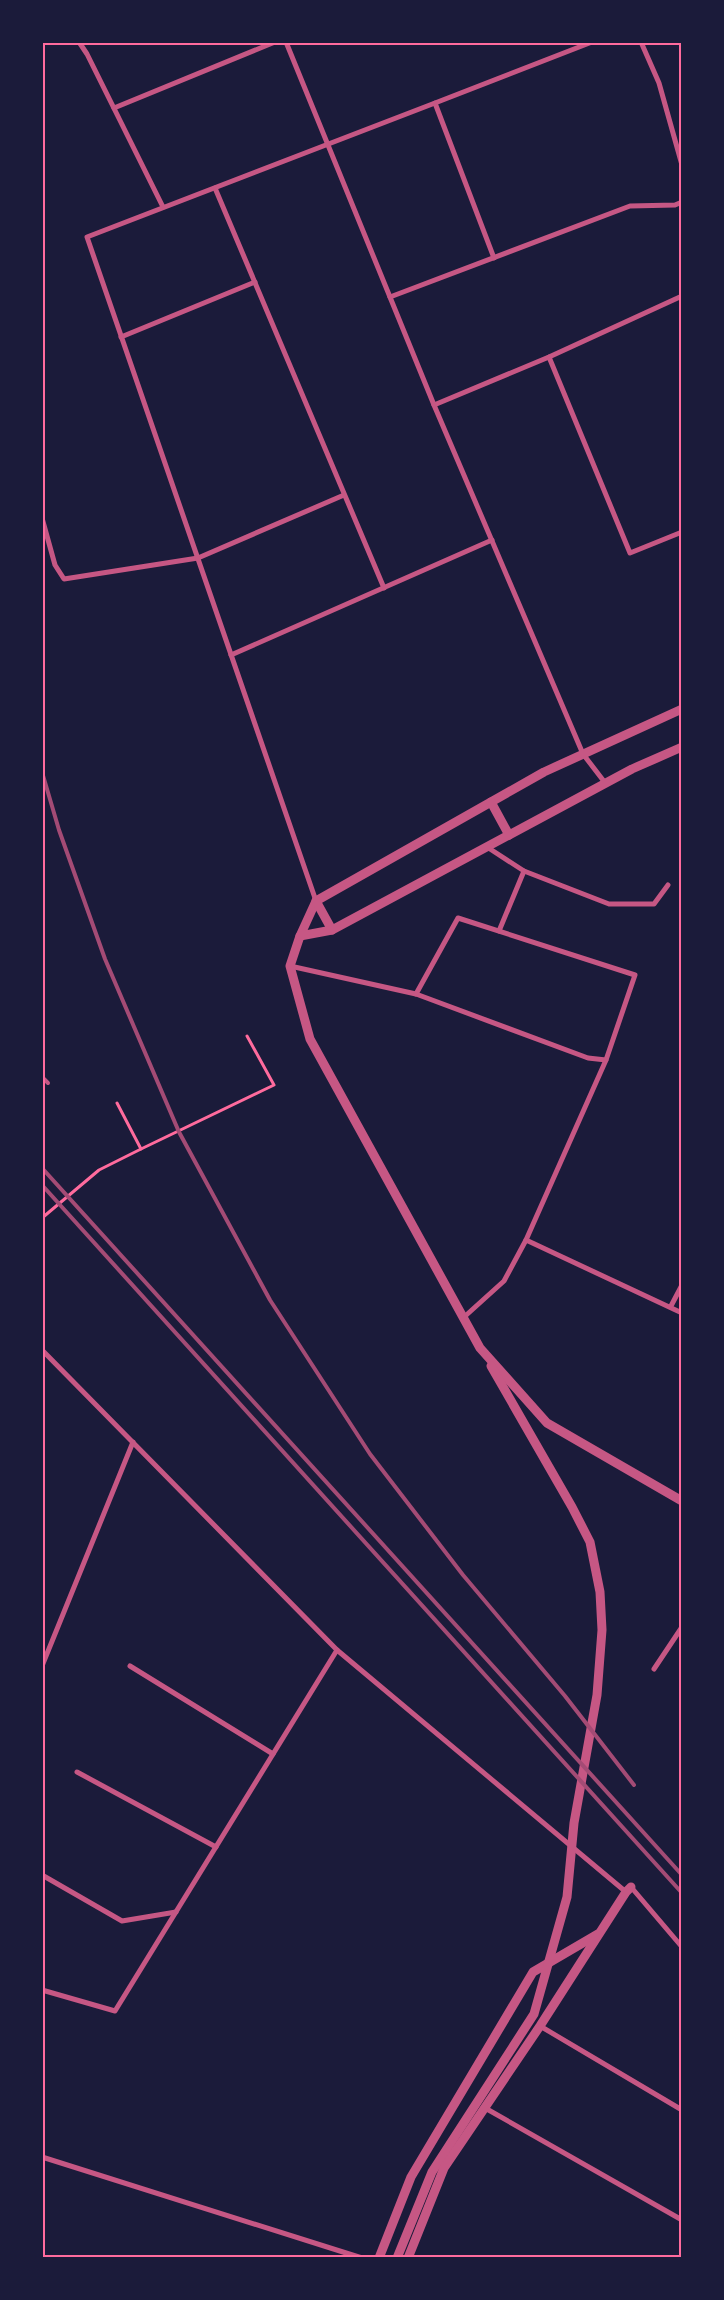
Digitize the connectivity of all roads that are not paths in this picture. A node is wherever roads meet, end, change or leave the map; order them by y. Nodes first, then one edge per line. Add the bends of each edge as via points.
1 (79, 42) edge
2 (275, 42) edge
3 (286, 42) edge
4 (592, 42) edge
5 (641, 42) edge
6 (435, 103) junction
7 (114, 108) junction
8 (328, 145) junction
9 (682, 165) edge
10 (215, 188) junction
11 (682, 202) edge
12 (163, 207) junction
13 (494, 258) junction
14 (255, 282) junction
15 (682, 296) edge
16 (390, 297) junction
17 (121, 337) junction
18 (549, 357) junction
19 (434, 405) junction
20 (344, 495) junction
21 (42, 518) edge
22 (682, 532) edge
23 (492, 540) junction
24 (198, 558) junction
25 (384, 588) junction
26 (231, 655) junction
27 (682, 709) edge
28 (682, 747) edge
29 (583, 754) junction
30 (606, 784) junction
31 (491, 802) junction
32 (509, 836) junction
33 (487, 847) junction
34 (524, 871) junction
35 (668, 886) dead end
36 (316, 901) junction
37 (332, 930) junction
38 (499, 931) junction
39 (300, 936) junction
40 (290, 966) junction
41 (416, 994) junction
42 (606, 1060) junction
43 (42, 1077) edge
44 (48, 1083) dead end
45 (526, 1240) junction
46 (682, 1285) edge
47 (670, 1306) junction
48 (682, 1312) edge
49 (463, 1318) junction
50 (480, 1348) junction
51 (42, 1350) edge
52 (133, 1442) junction
53 (682, 1501) edge
54 (682, 1627) edge
55 (337, 1650) junction
56 (42, 1666) edge
57 (130, 1666) dead end
58 (654, 1669) dead end
59 (273, 1754) junction
60 (77, 1772) dead end
61 (216, 1847) junction
62 (42, 1875) edge
63 (628, 1889) junction
64 (176, 1912) junction
65 (600, 1932) junction
66 (682, 1947) edge
67 (42, 1990) edge
68 (540, 2026) junction
69 (484, 2108) junction
70 (682, 2110) edge
71 (42, 2157) edge
72 (682, 2220) edge
73 (362, 2258) edge
74 (379, 2258) edge
75 (397, 2258) edge
76 (408, 2258) edge

1 - 7 street
2 - 7 street
3 - 8 street
4 - 6 street
5 - 9 street via 659,83
6 - 8 street
6 - 13 street
7 - 12 street
8 - 10 street
8 - 16 street
10 - 12 street
10 - 14 street
11 - 13 street via 630,206
12 - 17 street via 87,237
13 - 16 street
14 - 17 street
14 - 20 street
15 - 18 street
16 - 19 street
17 - 24 street
18 - 19 street
18 - 22 street via 630,553
19 - 23 street
20 - 24 street
20 - 25 street
21 - 24 street via 55,565 64,579
23 - 25 street
23 - 29 street
24 - 26 street
25 - 26 street
26 - 36 street
27 - 29 street
28 - 30 street
29 - 30 street
29 - 31 street
30 - 32 street
31 - 32 street
31 - 36 street
32 - 33 street
33 - 34 street
33 - 37 street
34 - 35 street via 609,904 654,904
34 - 38 street
36 - 37 street
36 - 39 street
37 - 39 street
38 - 41 street via 458,918
38 - 42 street via 635,975
39 - 40 street
40 - 41 street
40 - 49 street via 310,1039
41 - 42 street via 588,1058
42 - 45 street
43 - 44 lane
45 - 47 street
45 - 49 street via 504,1281
46 - 47 street
47 - 48 street
49 - 50 street
50 - 53 street via 547,1423
50 - 75 street via 590,1542 600,1592 602,1630 598,1686 574,1823 567,1897 534,2014 432,2172
51 - 52 street
52 - 55 street
52 - 56 street
54 - 58 street
55 - 59 street
55 - 63 street
57 - 59 street
59 - 61 street
60 - 61 street
61 - 64 street
62 - 64 street via 122,1921
63 - 65 street
63 - 66 street
64 - 67 street via 115,2010
65 - 68 street
65 - 74 street via 533,1972 411,2177
68 - 69 street
68 - 70 street
69 - 72 street
69 - 76 street via 444,2168
71 - 73 street

